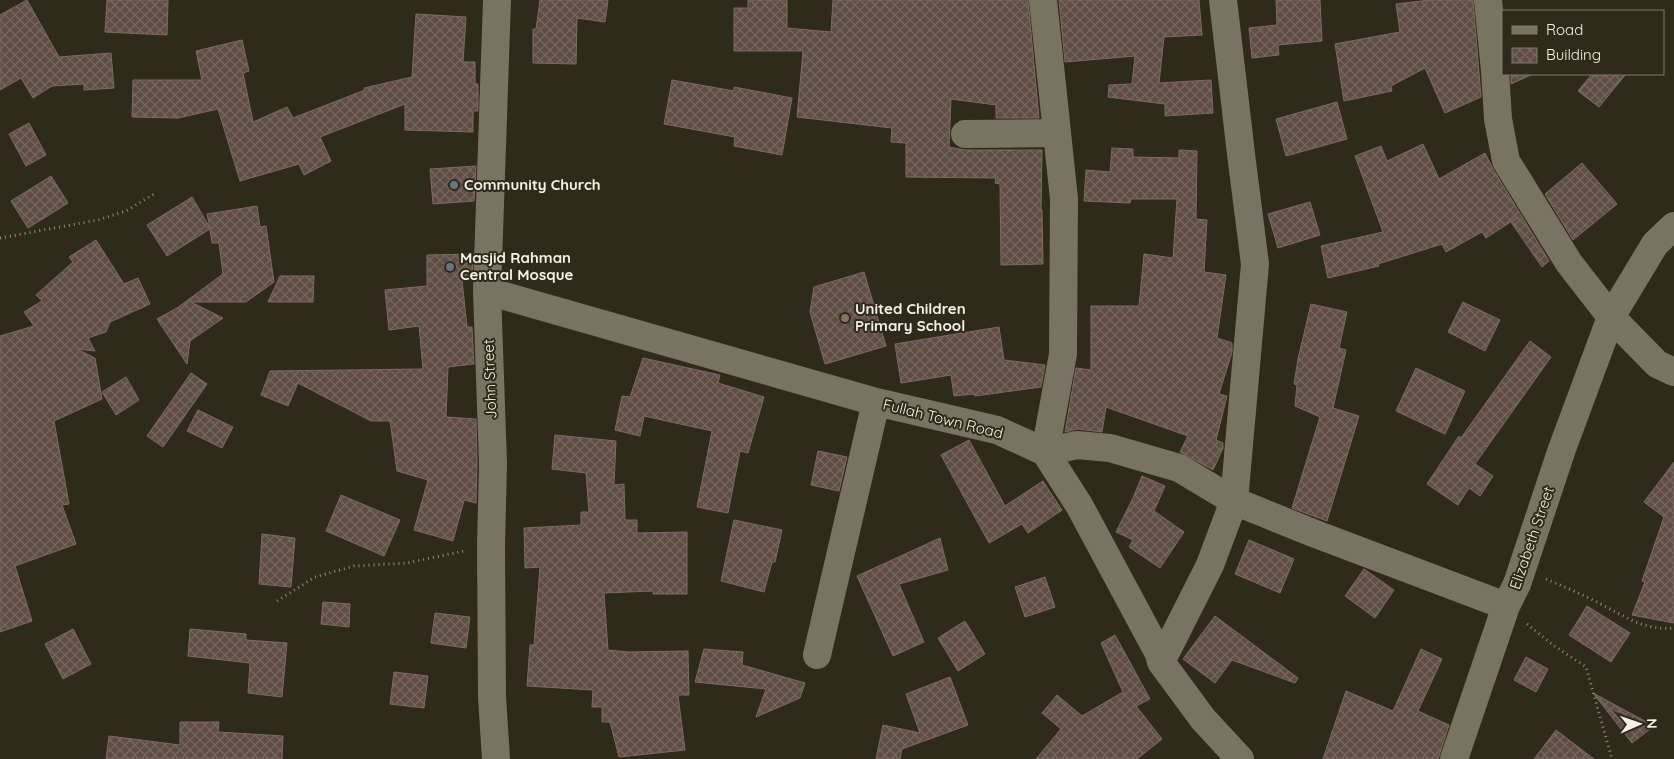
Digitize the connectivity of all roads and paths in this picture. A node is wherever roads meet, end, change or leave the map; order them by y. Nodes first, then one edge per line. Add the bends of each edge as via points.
1 (497, 0) edge
2 (1043, 0) edge
3 (1223, 0) edge
4 (1488, 0) edge
5 (1056, 132) junction
6 (965, 134) dead end
7 (154, 194) dead end
8 (1674, 226) edge
9 (0, 238) edge
10 (488, 291) junction
11 (1611, 317) junction
12 (1674, 372) edge
13 (876, 402) junction
14 (1045, 452) junction
15 (1234, 501) junction
16 (491, 546) junction
17 (1522, 569) junction
18 (277, 601) dead end
19 (1506, 606) junction
20 (1674, 628) edge
21 (817, 656) dead end
22 (1160, 662) junction
23 (496, 759) edge
24 (1240, 759) edge
25 (1454, 759) edge
26 (1612, 759) edge

1 - 10 street, John Street
2 - 5 street
3 - 15 street via 1255,264
4 - 11 street via 1498,119 1506,161 1569,263
5 - 6 street
5 - 14 street via 1064,199 1063,354
7 - 9 path via 126,211 98,220
8 - 11 street, Elizabeth Street via 1655,244
10 - 13 street, Fullah Town Road
10 - 16 street, John Street via 493,464
11 - 12 street via 1657,364
11 - 17 street, Elizabeth Street
13 - 14 street, Fullah Town Road via 996,430
13 - 21 street
14 - 15 street via 1077,445 1110,448 1178,468
14 - 22 street via 1079,505 1159,654
15 - 19 street
15 - 22 street via 1210,565
16 - 18 path via 407,563 354,566 315,577
16 - 23 street, John Street via 492,697
17 - 19 street, Elizabeth Street
17 - 20 path via 1598,602 1630,621 1664,629
19 - 25 street, Elizabeth Street
19 - 26 path via 1553,645 1586,667
22 - 24 street via 1203,719

